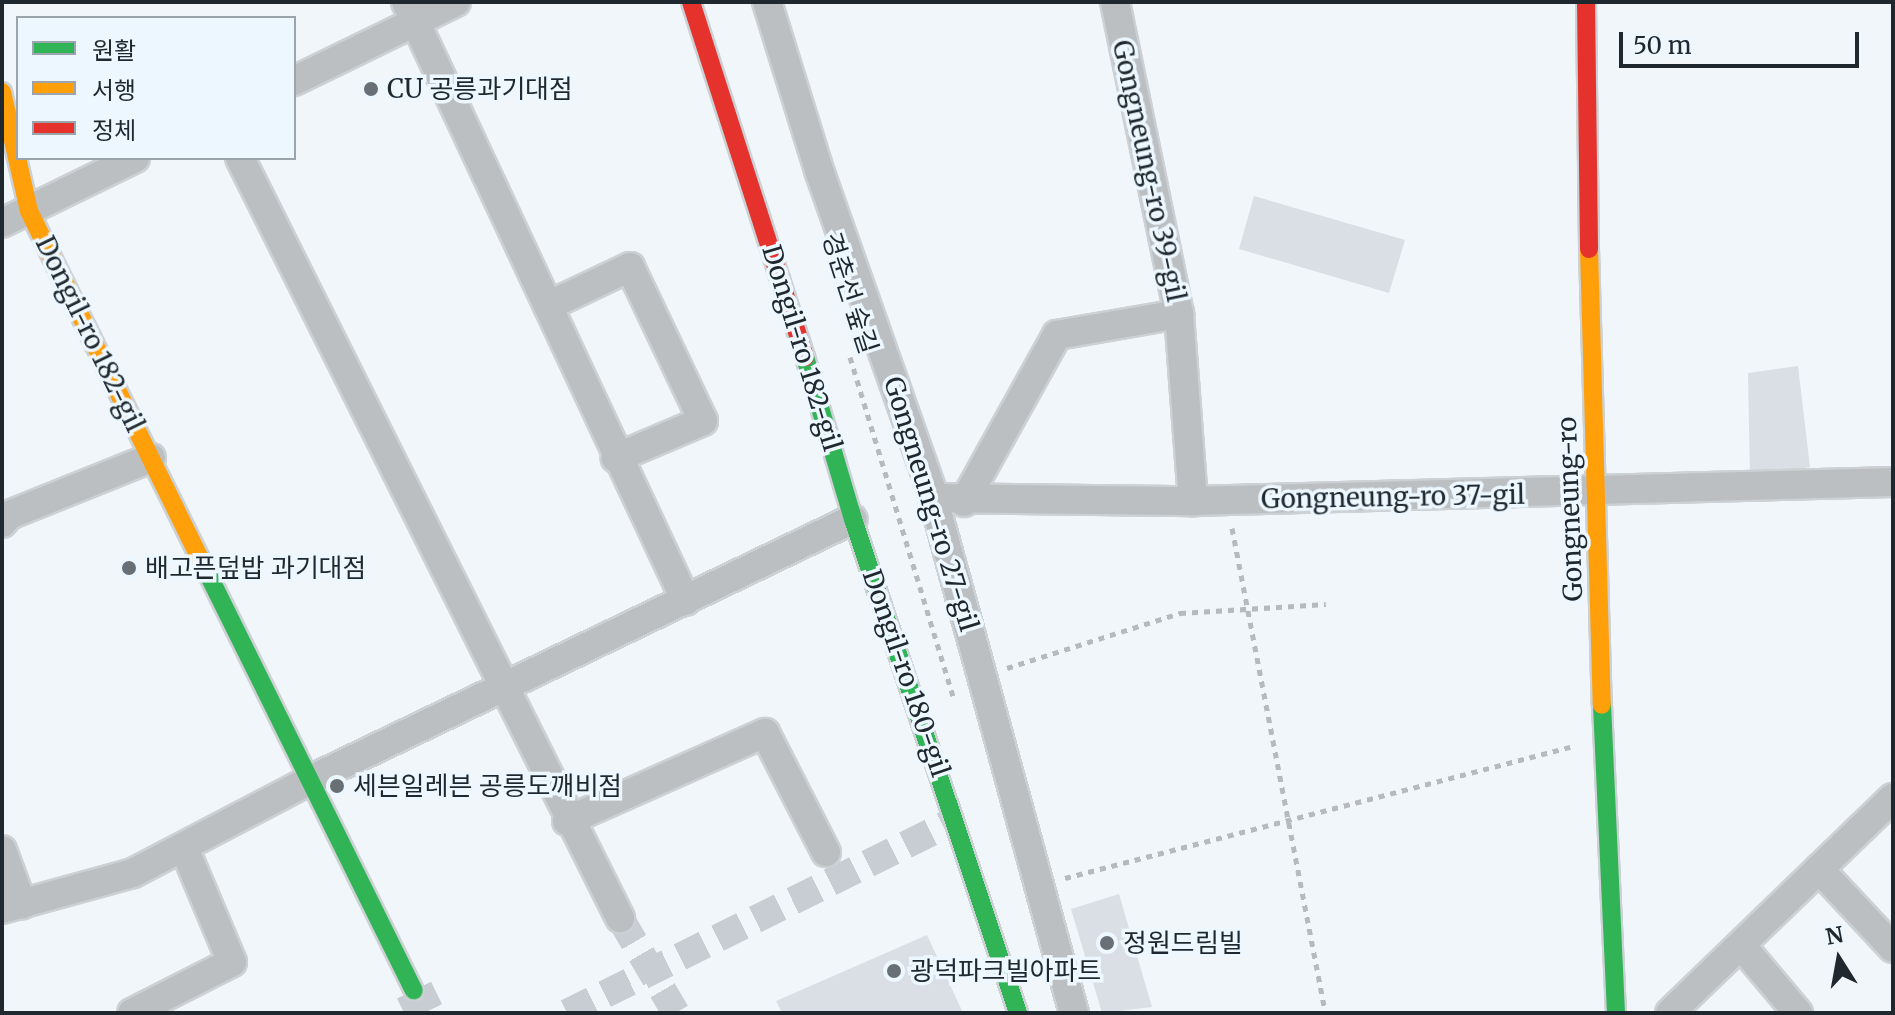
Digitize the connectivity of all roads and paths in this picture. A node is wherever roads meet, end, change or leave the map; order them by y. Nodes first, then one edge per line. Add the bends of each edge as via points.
1 (456, 2) edge
2 (691, 2) edge
3 (767, 2) edge
4 (1115, 2) edge
5 (1586, 2) edge
6 (411, 13) edge
7 (296, 80) edge
8 (2, 92) edge
9 (16, 154) edge
10 (17, 160) edge
11 (131, 160) edge
12 (241, 160) edge
13 (29, 211) junction
14 (2, 223) edge
15 (548, 306) junction
16 (1179, 314) junction
17 (845, 341) dead end
18 (151, 458) junction
19 (616, 458) junction
20 (1893, 482) edge
21 (1594, 493) junction
22 (934, 498) junction
23 (1227, 500) junction
24 (1193, 501) junction
25 (964, 502) junction
26 (853, 519) junction
27 (2, 523) edge
28 (686, 601) junction
29 (1326, 604) dead end
30 (983, 676) junction
31 (502, 691) junction
32 (958, 713) dead end
33 (1604, 738) junction
34 (310, 780) junction
35 (1893, 798) edge
36 (567, 821) junction
37 (184, 848) junction
38 (2, 850) edge
39 (826, 852) dead end
40 (1819, 869) junction
41 (1037, 885) junction
42 (12, 906) edge
43 (620, 918) tunnel mouth
44 (1741, 945) junction
45 (1893, 948) edge
46 (414, 990) tunnel mouth
47 (132, 1013) edge
48 (1018, 1013) edge
49 (1074, 1013) edge
50 (1325, 1013) edge
51 (1616, 1013) edge
52 (1670, 1013) edge
53 (1798, 1013) edge

1 - 6 street
2 - 26 street, Dongil-ro 182-gil via 764,219
3 - 22 street, Gongneung-ro 27-gil
4 - 16 street, Gongneung-ro 39-gil
5 - 21 street, Gongneung-ro
6 - 7 street
6 - 15 street
8 - 9 street, Dongil-ro 182-gil
10 - 13 street, Dongil-ro 182-gil
11 - 13 street
12 - 31 street
13 - 14 street
13 - 18 street, Dongil-ro 182-gil
15 - 19 street
15 - 19 street via 630,267 703,421
16 - 24 street
16 - 25 street, Gongneung-ro 39-gil via 1057,335
17 - 32 path, 경춘선 숲길
18 - 27 street, Dongil-ro 182-gil via 9,515
18 - 34 street, Dongil-ro 182-gil
19 - 28 street
20 - 21 street, Gongneung-ro 37-gil
21 - 23 street, Gongneung-ro 37-gil
21 - 33 street, Gongneung-ro
22 - 25 street, Gongneung-ro 37-gil
22 - 30 street, Gongneung-ro 27-gil
23 - 24 street, Gongneung-ro 37-gil
23 - 50 path
24 - 25 street, Gongneung-ro 37-gil
26 - 28 street
26 - 48 street, Dongil-ro 180-gil
28 - 31 street
29 - 30 path via 1180,613
30 - 41 street, Gongneung-ro 27-gil
31 - 34 street
31 - 36 street
33 - 41 path
33 - 51 street, Gongneung-ro
34 - 37 street
34 - 46 street
35 - 40 street
36 - 39 street via 765,733
36 - 43 street
37 - 42 street via 133,873
37 - 47 street via 232,962
38 - 42 street
40 - 44 street
40 - 45 street
41 - 49 street, Gongneung-ro 27-gil
44 - 52 street
44 - 53 street

